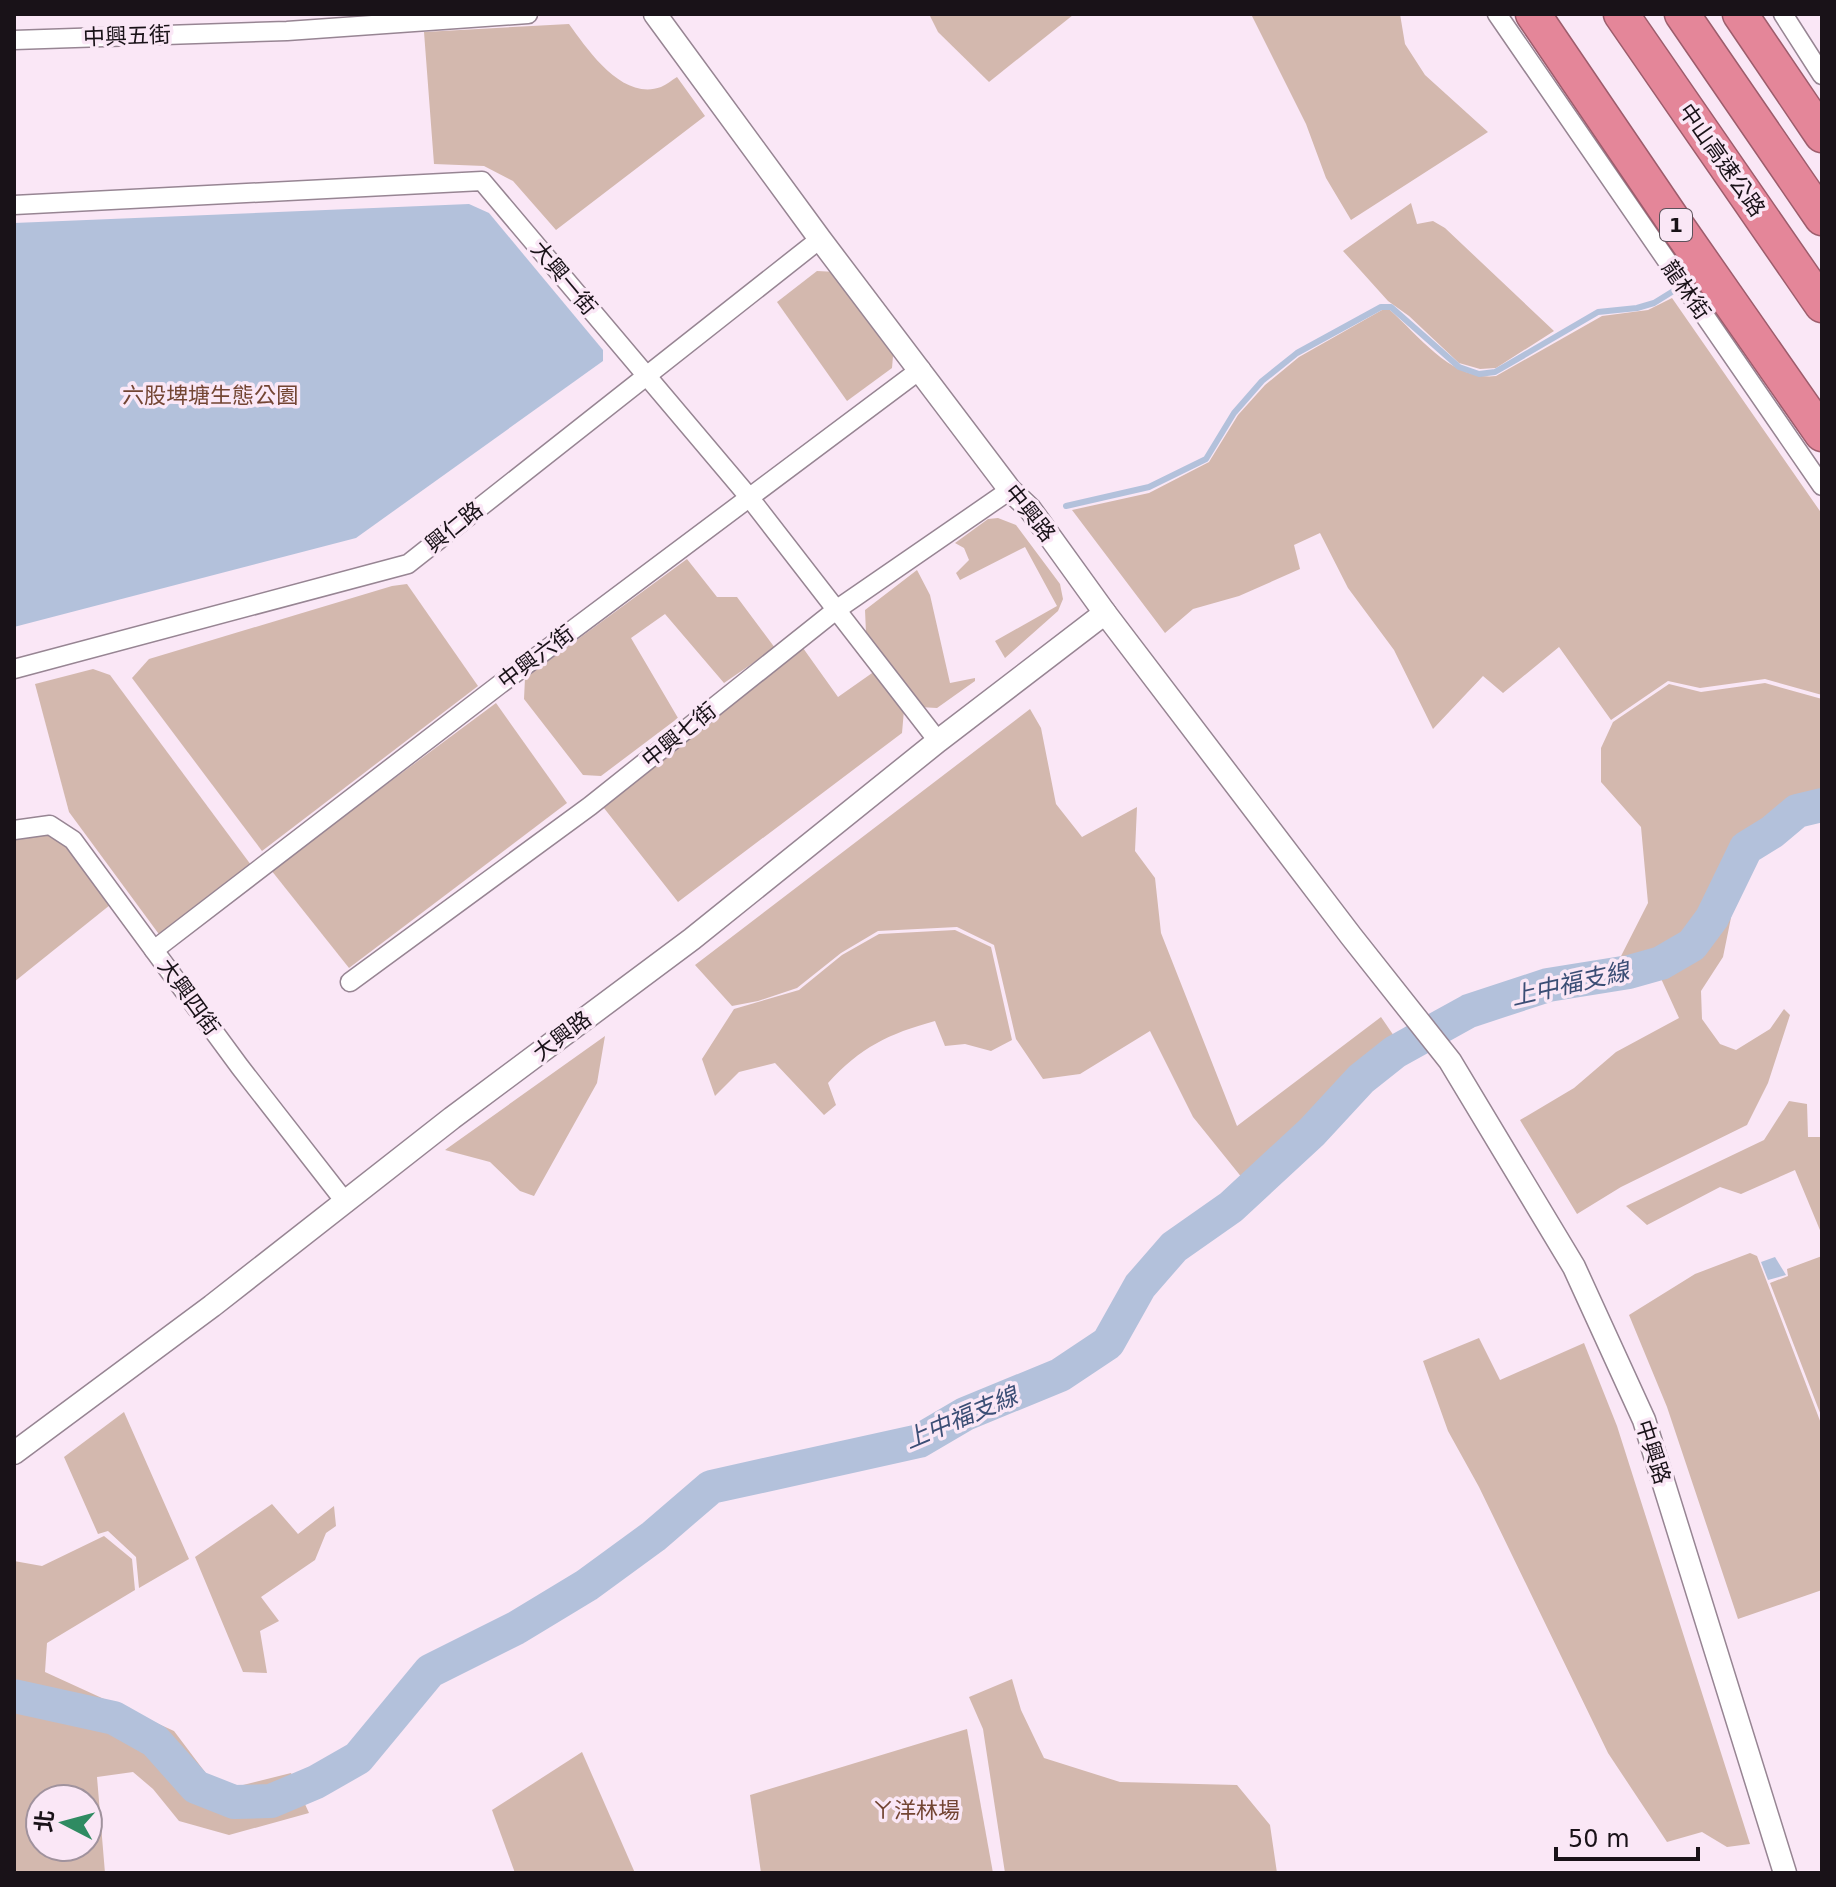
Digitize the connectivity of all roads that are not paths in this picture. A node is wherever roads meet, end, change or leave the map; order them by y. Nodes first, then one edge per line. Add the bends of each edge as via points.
1 (528, 14) edge
2 (655, 14) edge
3 (1497, 14) edge
4 (1533, 14) edge
5 (1621, 14) edge
6 (1682, 14) edge
7 (1740, 14) edge
8 (1783, 14) edge
9 (14, 40) edge
10 (1822, 75) edge
11 (1822, 135) edge
12 (14, 205) edge
13 (1822, 218) edge
14 (820, 239) junction
15 (1822, 305) edge
16 (921, 369) junction
17 (646, 375) junction
18 (1822, 434) edge
19 (1822, 486) edge
20 (1010, 490) junction
21 (749, 497) junction
22 (836, 610) junction
23 (1105, 613) junction
24 (14, 669) edge
25 (938, 741) junction
26 (14, 830) edge
27 (154, 950) junction
28 (350, 982) dead end
29 (346, 1203) junction
30 (14, 1453) edge
31 (1785, 1873) edge

1 - 9 street, 中興五街 via 287,31
2 - 14 street, 中興路
3 - 19 street, 龍林街
4 - 18 highway, 1
5 - 15 highway, 中山高速公路
6 - 13 highway
7 - 11 highway
8 - 10 street
12 - 17 street, 大興一街 via 482,181
14 - 16 street, 中興路
14 - 17 street, 興仁路
16 - 20 street, 中興路
16 - 21 street, 中興六街
17 - 21 street, 大興一街
17 - 24 street, 興仁路 via 408,564
20 - 22 street, 中興七街
20 - 23 street, 中興路 via 1030,509
21 - 22 street, 大興一街
21 - 27 street, 中興六街
22 - 25 street, 大興一街
22 - 28 street, 中興七街 via 590,806
23 - 25 street, 大興路
23 - 31 street, 中興路 via 1450,1061 1574,1267 1644,1420
25 - 29 street, 大興路 via 692,939
26 - 27 street, 大興四街 via 50,825 73,840
27 - 29 street, 大興四街
29 - 30 street, 大興路

